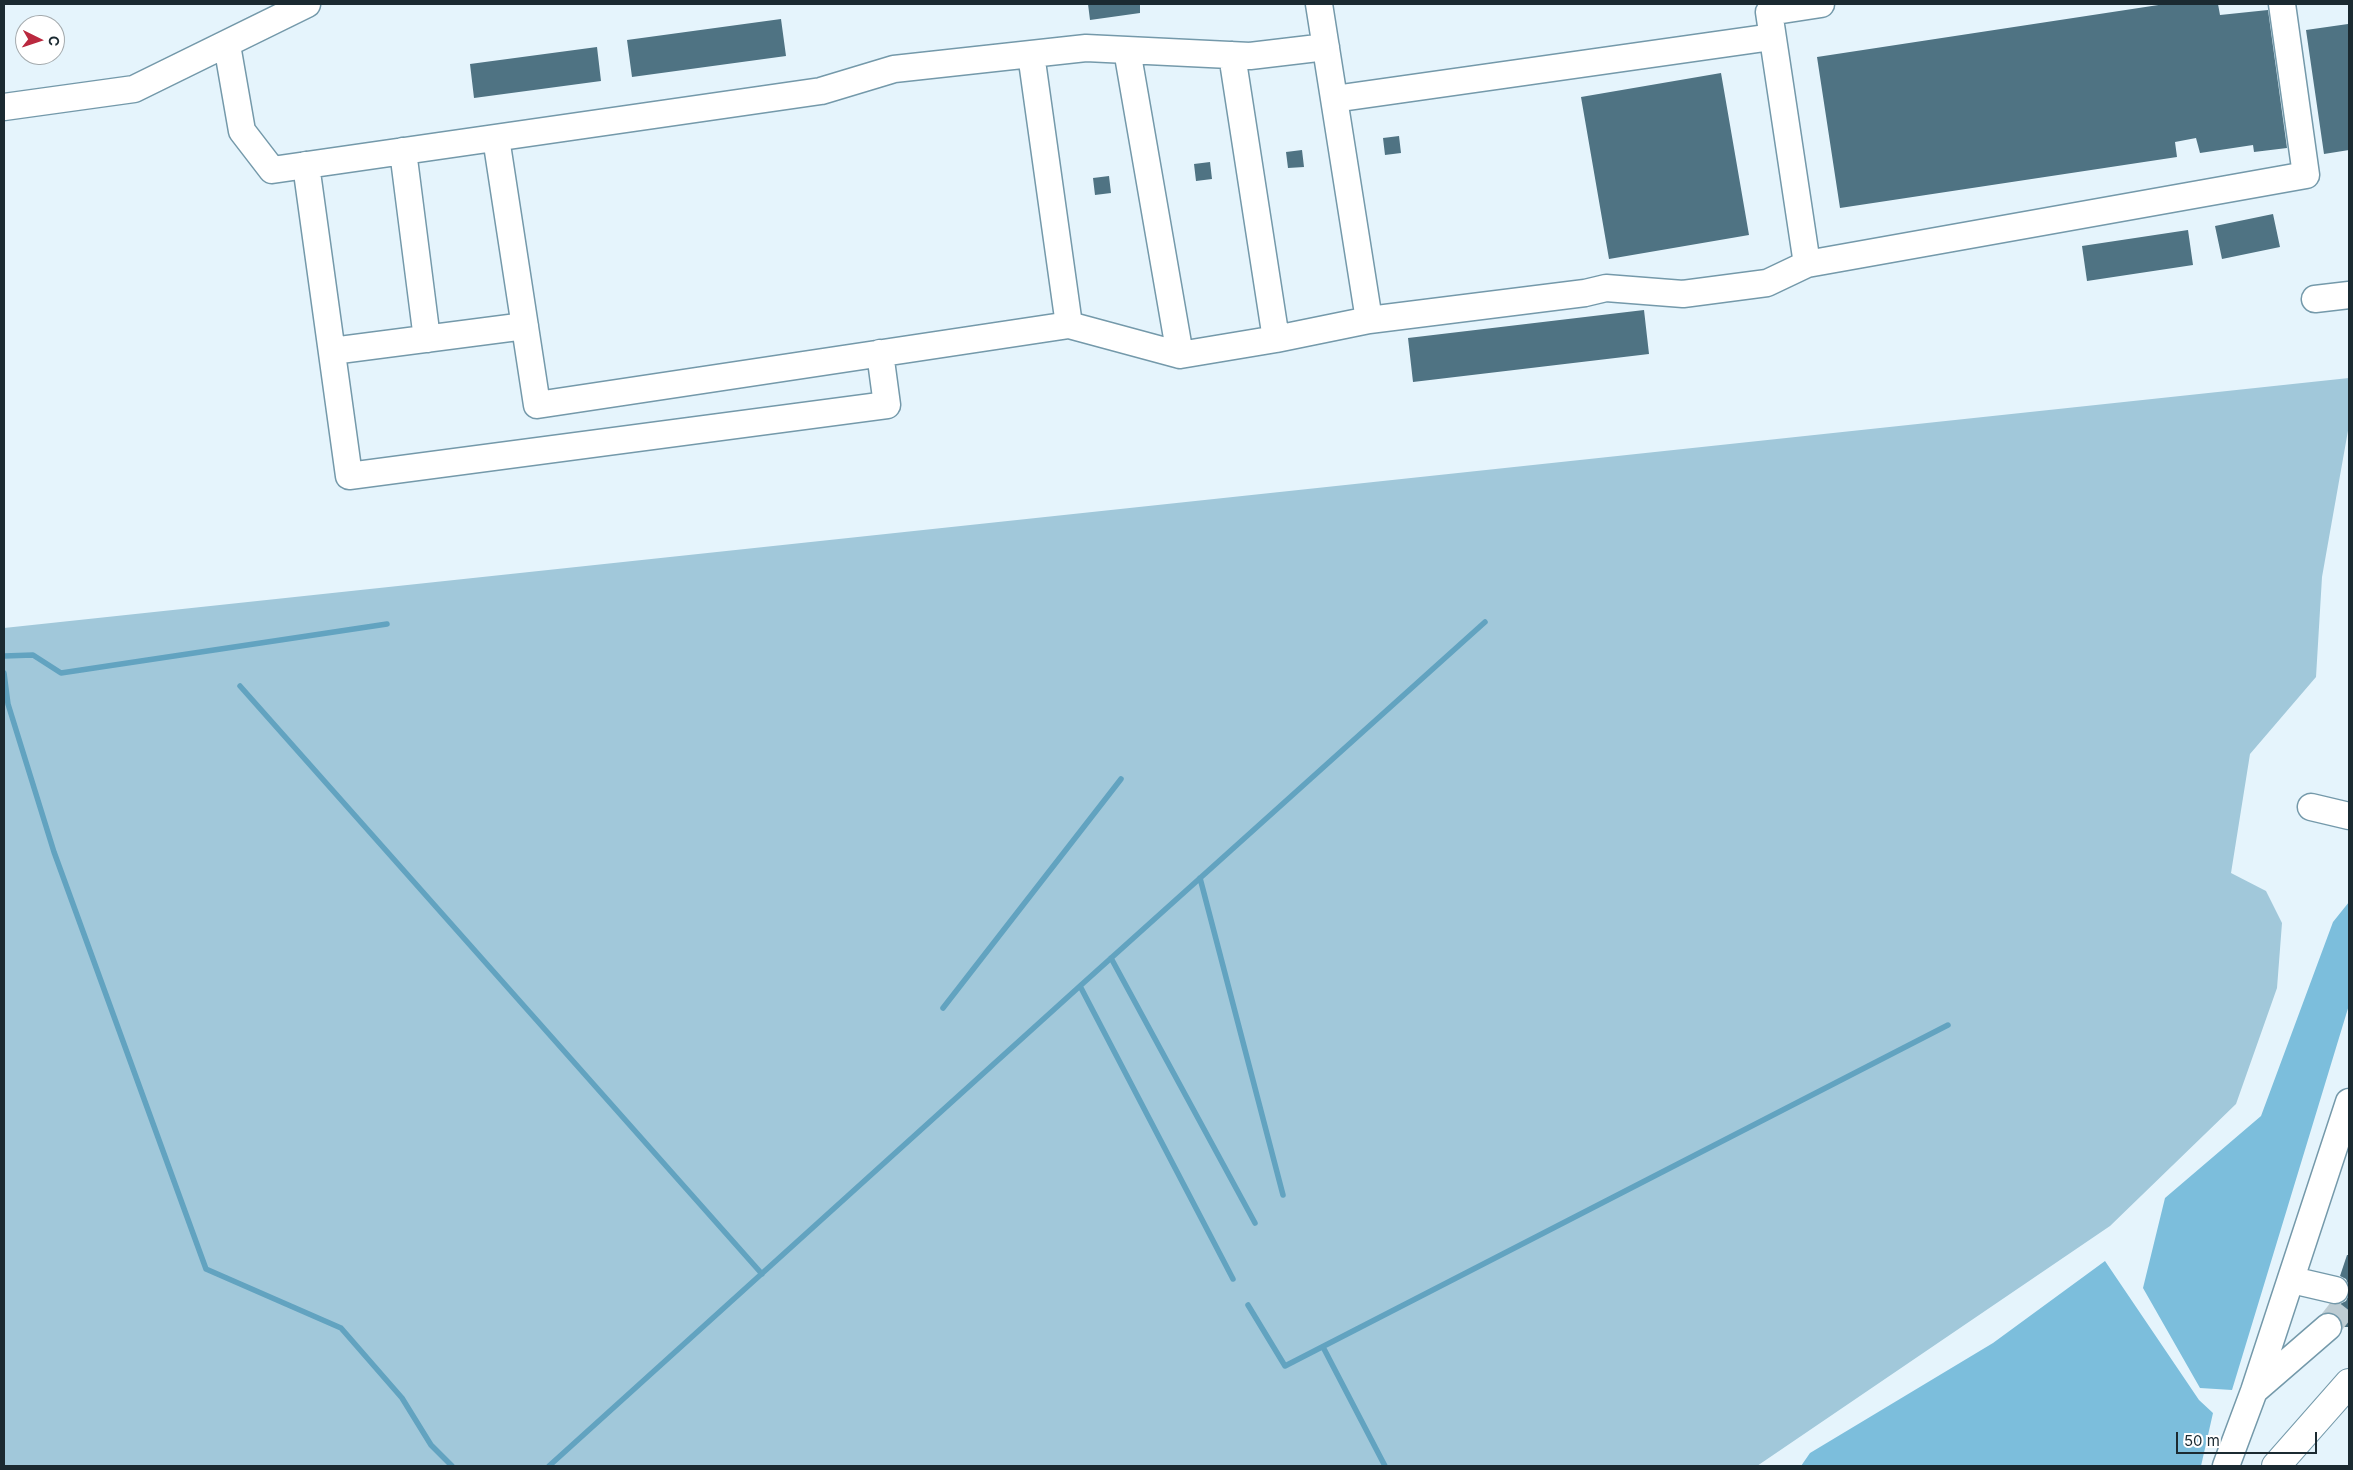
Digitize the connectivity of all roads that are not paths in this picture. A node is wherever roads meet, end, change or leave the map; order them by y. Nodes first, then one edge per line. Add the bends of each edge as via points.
1 (307, 4) edge
2 (1319, 4) edge
3 (1821, 4) edge
4 (2282, 4) edge
5 (1772, 37) junction
6 (227, 45) junction
7 (1326, 47) junction
8 (1127, 50) junction
9 (1030, 54) junction
10 (1232, 55) junction
11 (1334, 99) junction
12 (4, 107) edge
13 (496, 138) junction
14 (403, 151) junction
15 (306, 165) junction
16 (1807, 264) junction
17 (2349, 295) edge
18 (2315, 299) dead end
19 (1369, 320) junction
20 (1070, 325) junction
21 (525, 326) junction
22 (427, 339) junction
23 (1276, 339) junction
24 (332, 351) junction
25 (880, 353) junction
26 (1180, 355) junction
27 (2311, 807) dead end
28 (2349, 816) edge
29 (2349, 1102) edge
30 (2292, 1280) junction
31 (2335, 1290) dead end
32 (2328, 1327) tunnel mouth
33 (2349, 1383) edge
34 (2254, 1391) junction
35 (2226, 1466) edge
36 (2276, 1466) edge

1 - 6 street
2 - 7 street
3 - 5 street via 1769,12
4 - 16 street via 2306,175
5 - 11 street
5 - 16 street
6 - 12 street via 134,89
6 - 15 street via 242,131 272,170
7 - 10 street via 1250,56
7 - 11 street
8 - 9 street via 1086,48
8 - 10 street
8 - 26 street
9 - 13 street via 894,69 822,91
9 - 20 street
10 - 23 street
11 - 19 street
13 - 14 street
13 - 21 street
14 - 15 street
14 - 22 street
15 - 24 street
16 - 19 street via 1767,283 1683,294 1606,288
17 - 18 street
19 - 23 street
20 - 25 street
20 - 26 street
21 - 22 street
21 - 25 street via 537,405
22 - 24 street
23 - 26 street
24 - 25 street via 349,476 887,405
27 - 28 street
29 - 30 street
30 - 31 street
30 - 34 street
32 - 34 street
33 - 36 main road
34 - 35 street

